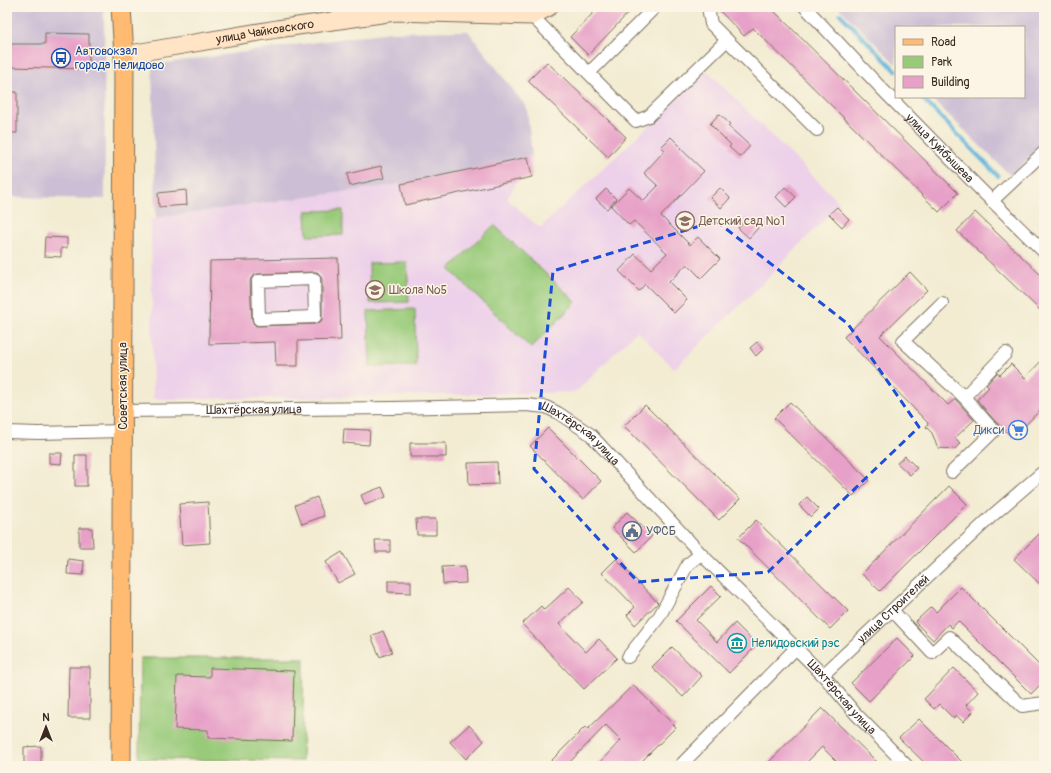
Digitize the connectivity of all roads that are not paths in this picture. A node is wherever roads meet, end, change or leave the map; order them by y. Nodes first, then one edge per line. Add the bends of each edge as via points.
1 (121, 7) edge
2 (549, 7) edge
3 (655, 7) edge
4 (708, 7) edge
5 (805, 7) edge
6 (395, 10) edge
7 (532, 16) junction
8 (727, 40) junction
9 (124, 55) junction
10 (589, 73) junction
11 (817, 130) dead end
12 (1044, 152) edge
13 (992, 201) junction
14 (1044, 252) edge
15 (258, 281) joint
16 (942, 303) dead end
17 (1006, 353) dead end
18 (964, 397) junction
19 (123, 411) junction
20 (123, 431) junction
21 (7, 432) edge
22 (1044, 471) edge
23 (952, 472) dead end
24 (701, 554) junction
25 (892, 610) junction
26 (796, 648) junction
27 (628, 657) dead end
28 (822, 675) junction
29 (1044, 703) edge
30 (121, 766) edge
31 (680, 766) edge
32 (907, 766) edge

1 - 9 main road, Советская улица
2 - 7 street, улица Чайковского
3 - 10 street
4 - 8 street via 711,24
5 - 13 street, улица Куйбышева
6 - 7 street, улица Чайковского
6 - 9 street, улица Чайковского
7 - 10 street
8 - 10 street via 649,116 636,121
8 - 11 street
9 - 19 main road, Советская улица
12 - 13 street
13 - 14 street, улица Куйбышева
15 - 15 street via 314,279 315,317 260,319
16 - 18 street via 904,341
17 - 18 street
18 - 23 street via 994,431
19 - 20 main road, Советская улица
19 - 24 street, Шахтёрская улица via 526,405 546,407 590,434
20 - 21 street
20 - 30 main road, Советская улица
22 - 25 street, улица Строителей
24 - 26 street, Шахтёрская улица
24 - 27 street via 688,564 659,617
25 - 28 street, улица Строителей
25 - 29 street via 932,653 949,637 1022,706
26 - 28 street
26 - 31 street
28 - 32 street, Шахтёрская улица

